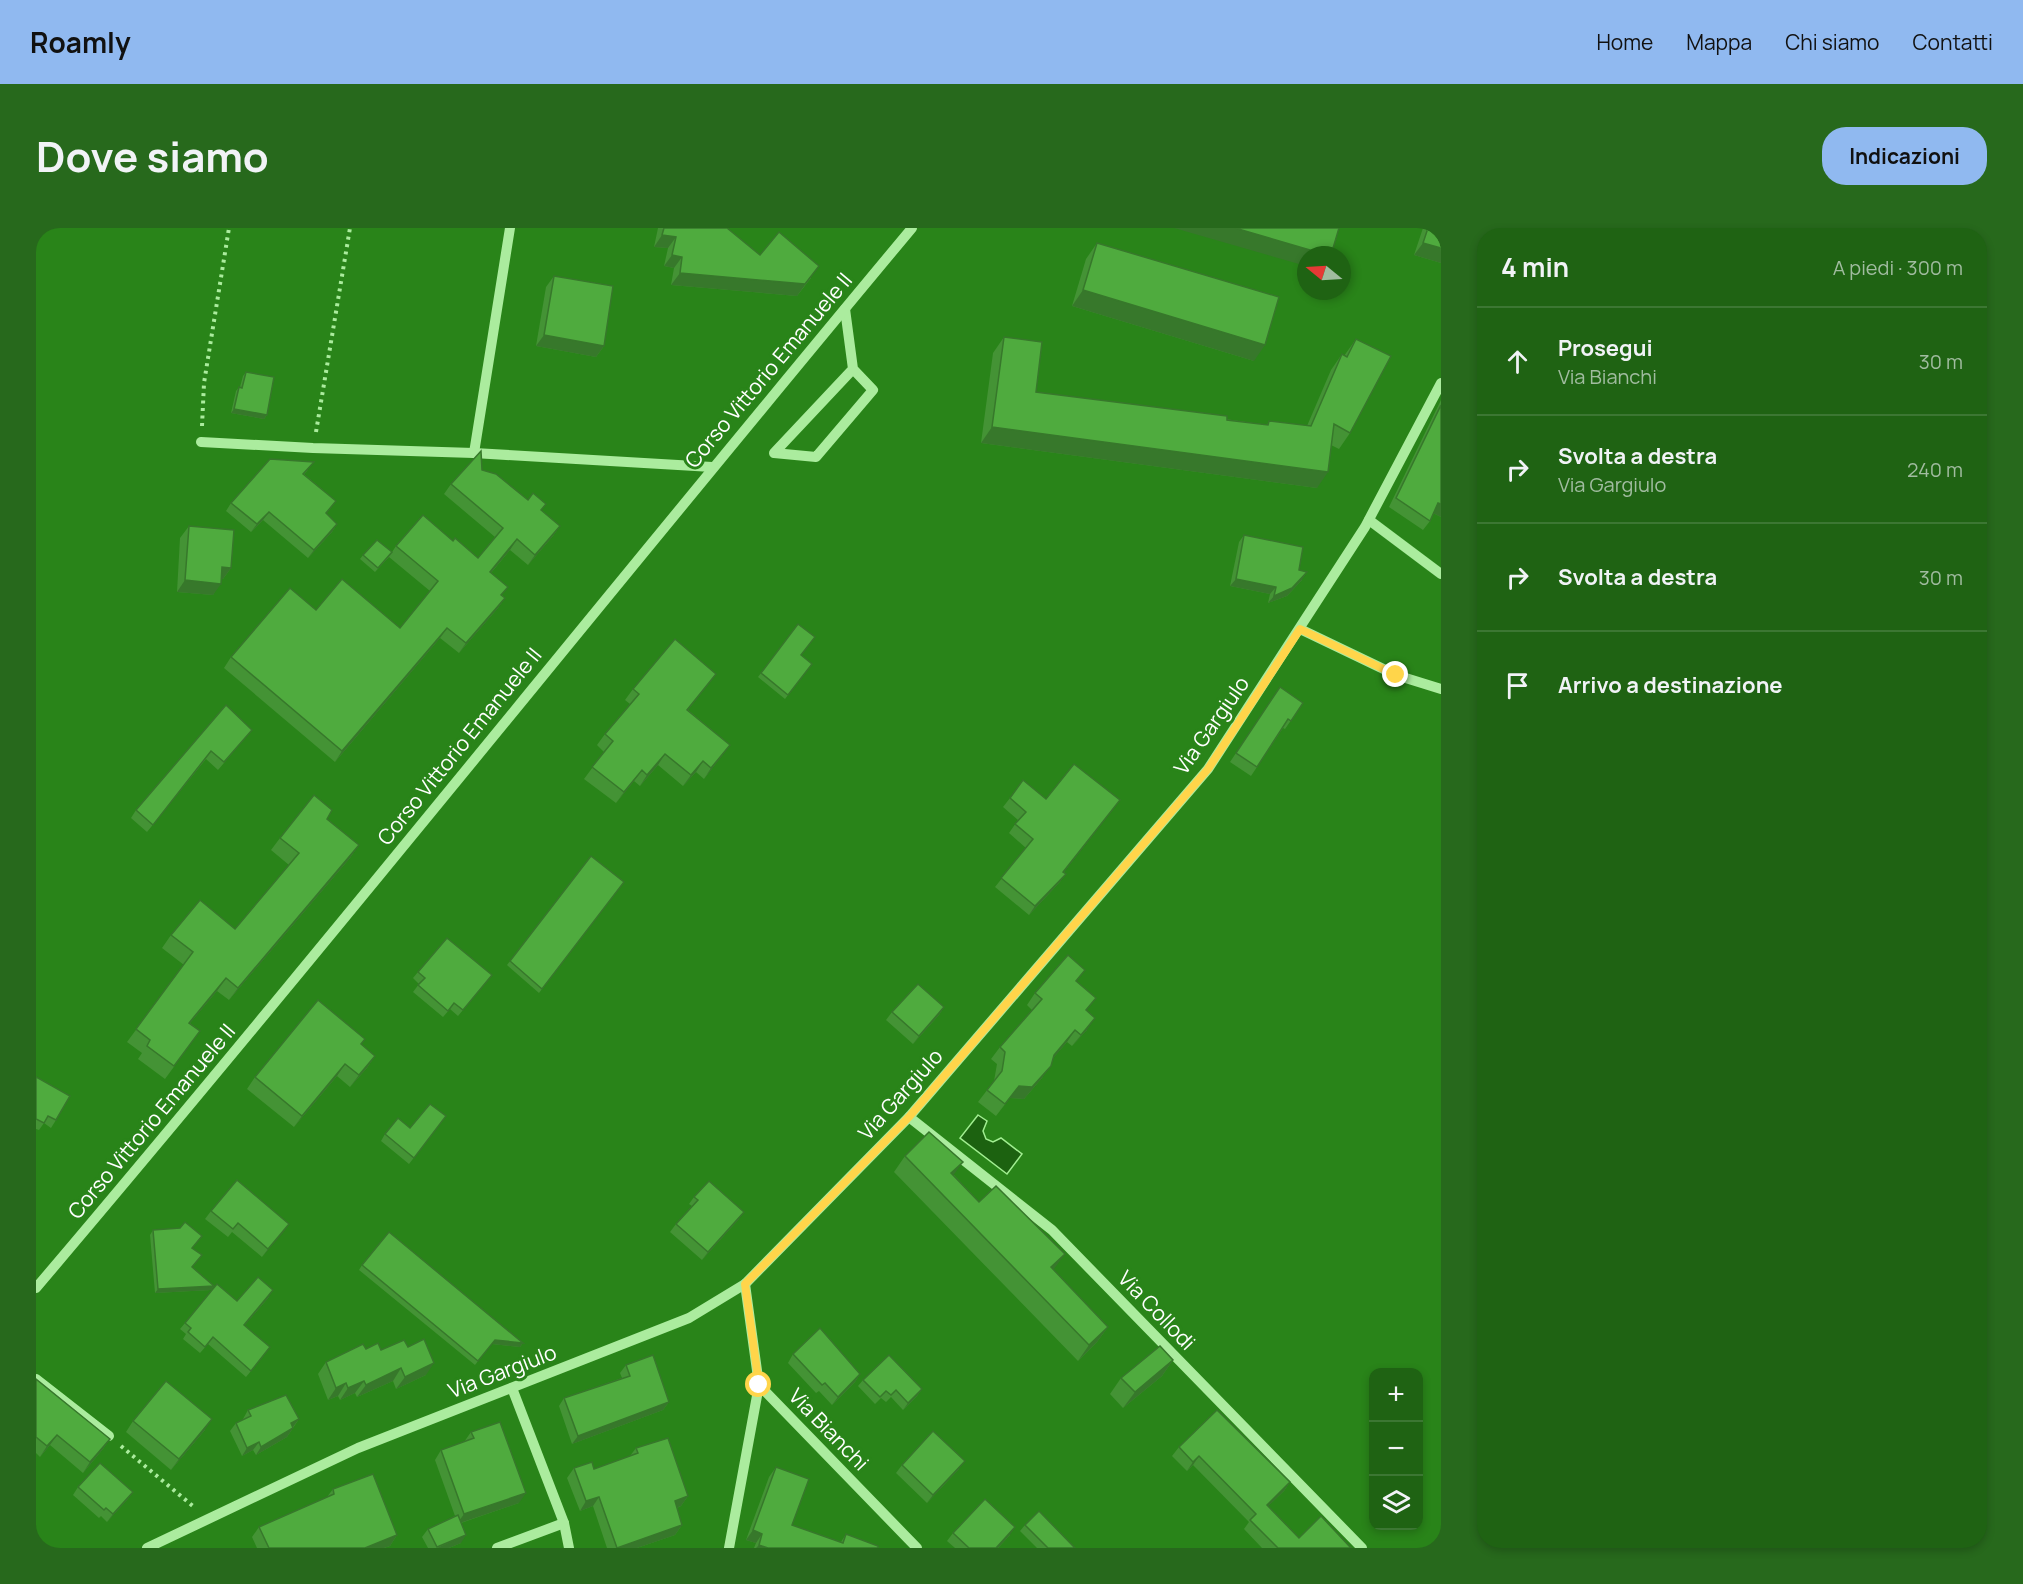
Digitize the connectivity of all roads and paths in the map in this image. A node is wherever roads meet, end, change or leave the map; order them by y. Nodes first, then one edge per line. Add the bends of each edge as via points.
1 (229, 228) edge
2 (350, 228) edge
3 (510, 228) edge
4 (912, 228) edge
5 (845, 309) junction
6 (853, 369) junction
7 (1441, 383) edge
8 (201, 442) joint
9 (314, 448) junction
10 (474, 453) junction
11 (712, 467) junction
12 (1369, 520) junction
13 (1441, 574) edge
14 (1300, 629) junction
15 (1441, 689) edge
16 (909, 1117) junction
17 (745, 1284) junction
18 (36, 1288) edge
19 (36, 1379) edge
20 (759, 1385) junction
21 (512, 1388) junction
22 (109, 1436) joint
23 (208, 1519) junction
24 (564, 1523) junction
25 (147, 1548) edge
26 (497, 1548) edge
27 (569, 1548) edge
28 (729, 1548) edge
29 (917, 1548) edge
30 (1362, 1548) edge

1 - 8 path via 204,383
2 - 9 path
3 - 10 street
4 - 5 street, Corso Vittorio Emanuele II
5 - 6 street
5 - 11 street, Corso Vittorio Emanuele II
6 - 6 street via 845,377 774,453 816,457 873,390
7 - 12 street, Via Gargiulo
8 - 9 street
9 - 10 street
10 - 11 street
11 - 18 street, Corso Vittorio Emanuele II via 216,1075
12 - 13 street
12 - 14 street, Via Gargiulo
14 - 15 street via 1396,675
14 - 16 street, Via Gargiulo via 1208,769
16 - 17 street, Via Gargiulo
16 - 30 street, Via Collodi via 1052,1230
17 - 20 street, Via Bianchi
17 - 21 street, Via Gargiulo via 689,1318
19 - 22 street
20 - 28 street
20 - 29 street, Via Bianchi
21 - 23 street, Via Gargiulo via 358,1448
21 - 24 street
22 - 23 path
23 - 25 street, Via Gargiulo
24 - 26 street
24 - 27 street

